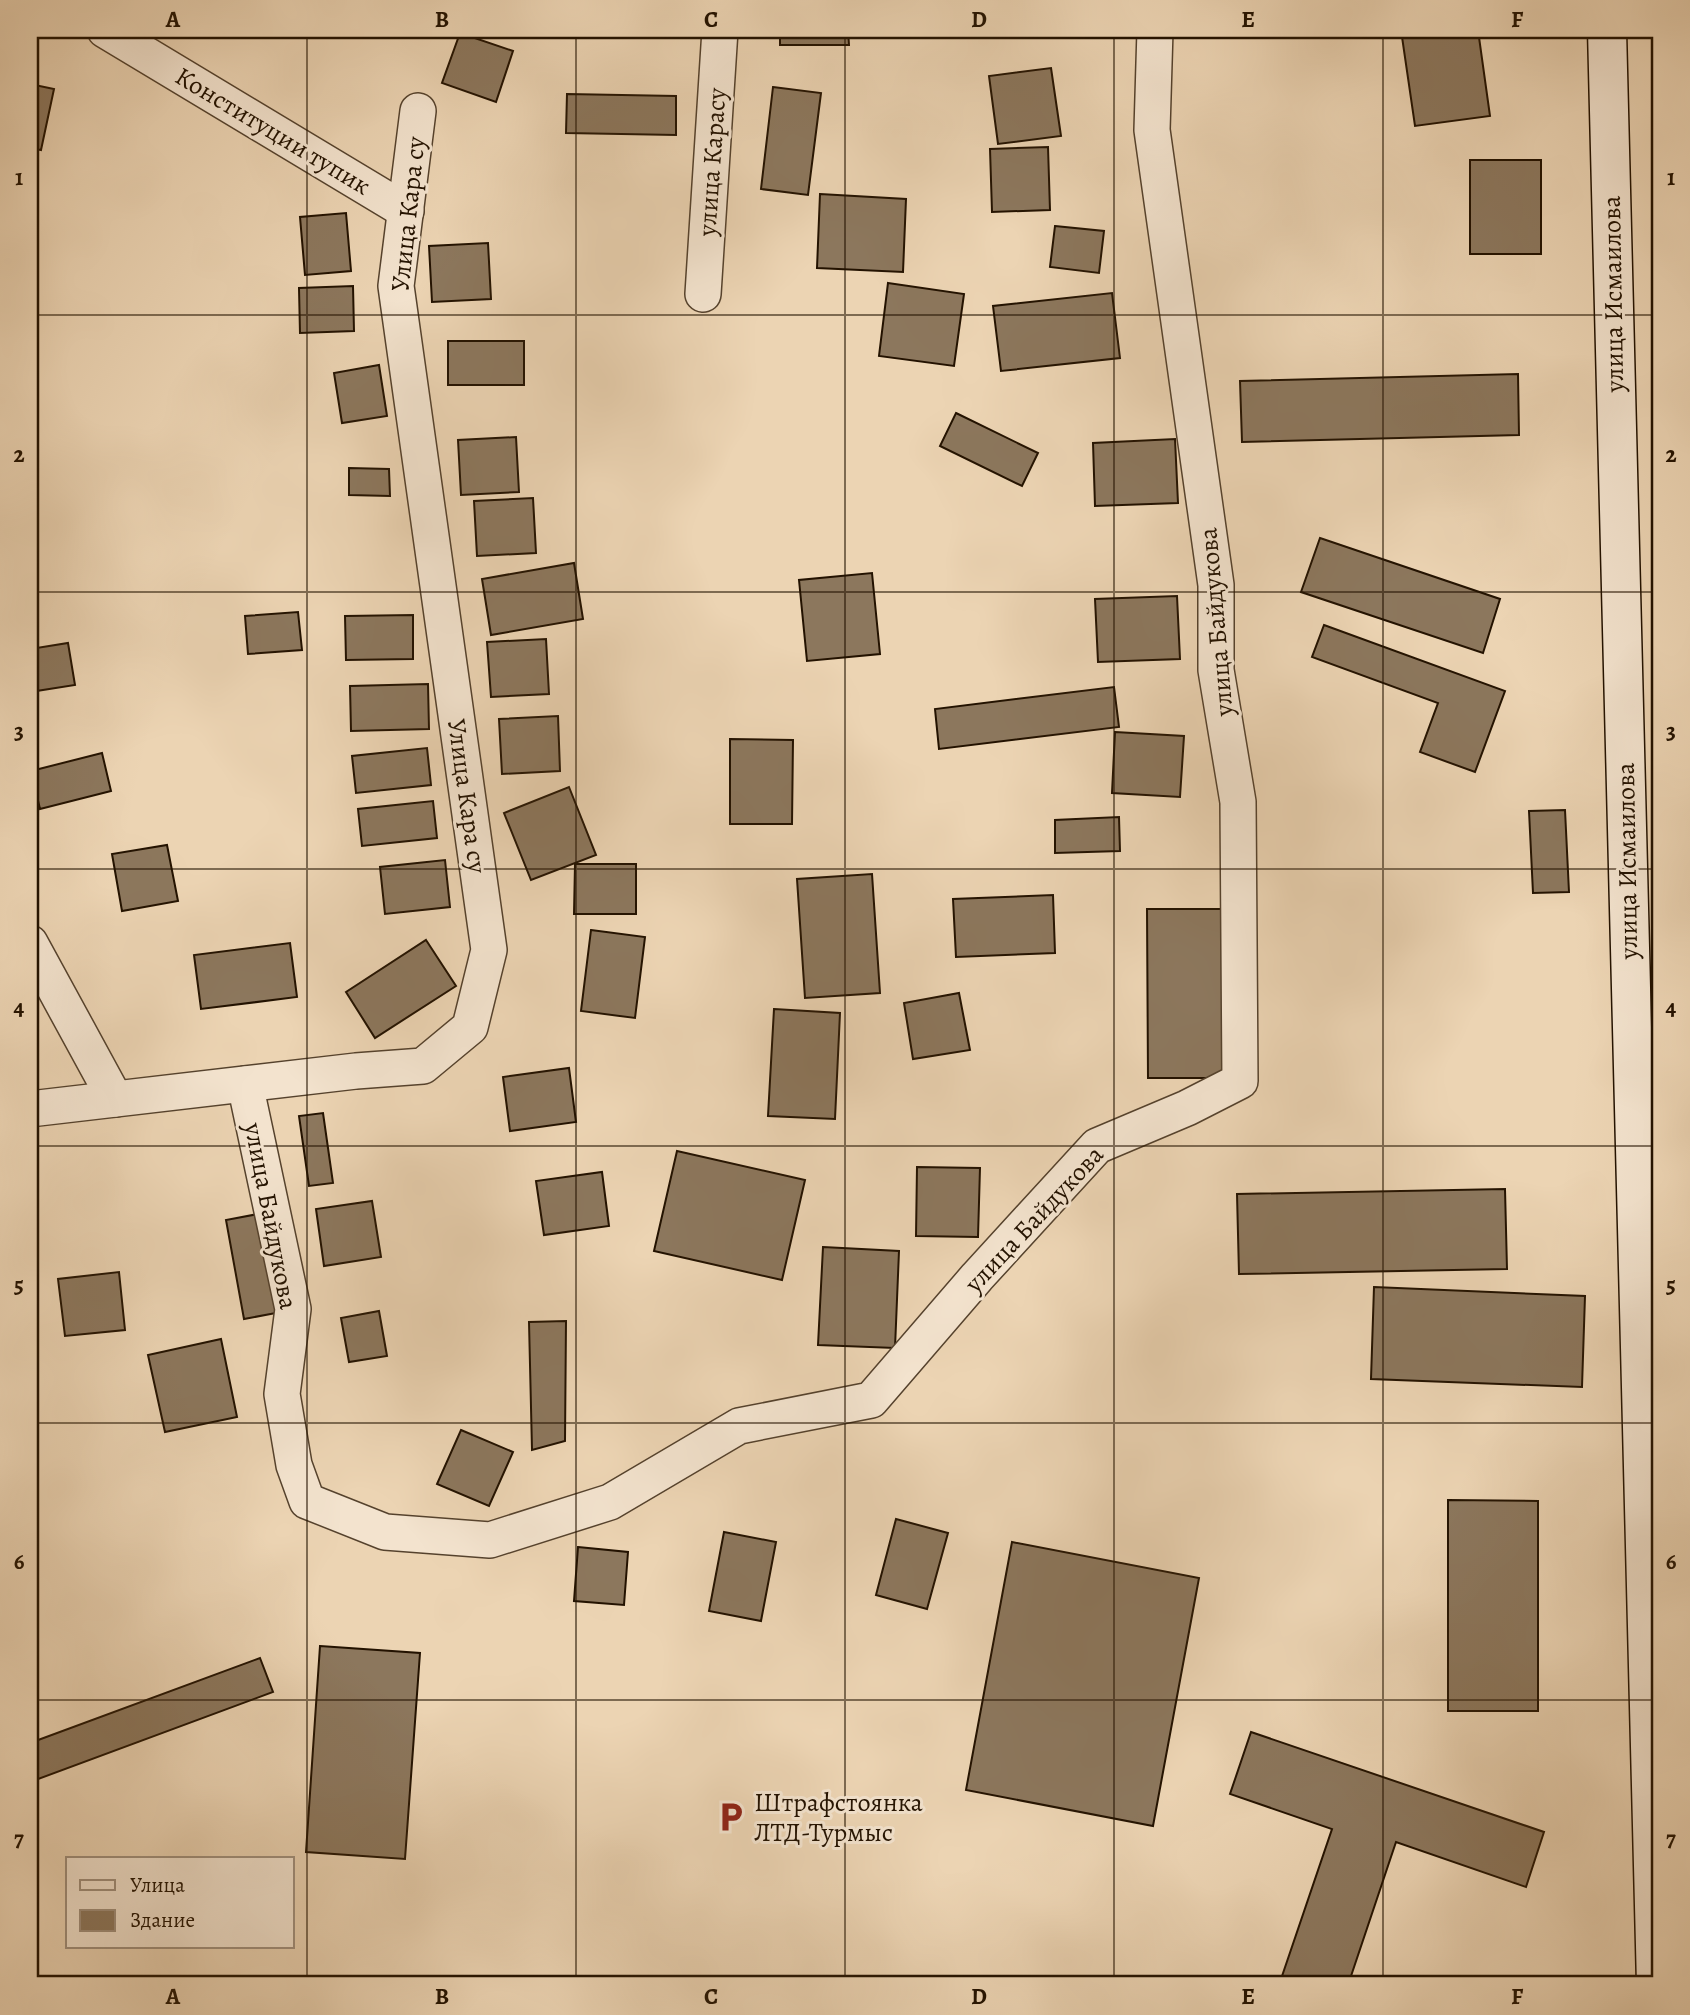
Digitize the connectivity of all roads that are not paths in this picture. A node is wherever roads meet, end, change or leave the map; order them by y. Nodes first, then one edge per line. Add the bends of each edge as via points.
1 (105, 30) edge
2 (720, 30) edge
3 (1155, 30) edge
4 (1606, 30) edge
5 (418, 111) dead end
6 (406, 211) junction
7 (704, 294) dead end
8 (30, 943) edge
9 (245, 1084) junction
10 (115, 1099) junction
11 (30, 1109) edge
12 (1656, 1985) edge

1 - 6 street, Конституции тупик
2 - 7 street, улица Карасу
3 - 9 street, улица Байдукова via 1152,130 1216,585 1216,670 1238,802 1240,1081 1097,1146 870,1400 739,1426 610,1502 491,1540 386,1532 307,1501 294,1465 282,1394 293,1309
4 - 12 main road, улица Исмаилова
5 - 6 street, Улица Кара су
6 - 9 street, Улица Кара су via 396,286 489,950 470,1027 423,1066
8 - 10 street
9 - 10 street, Улица Кара су
10 - 11 street, Улица Кара су

